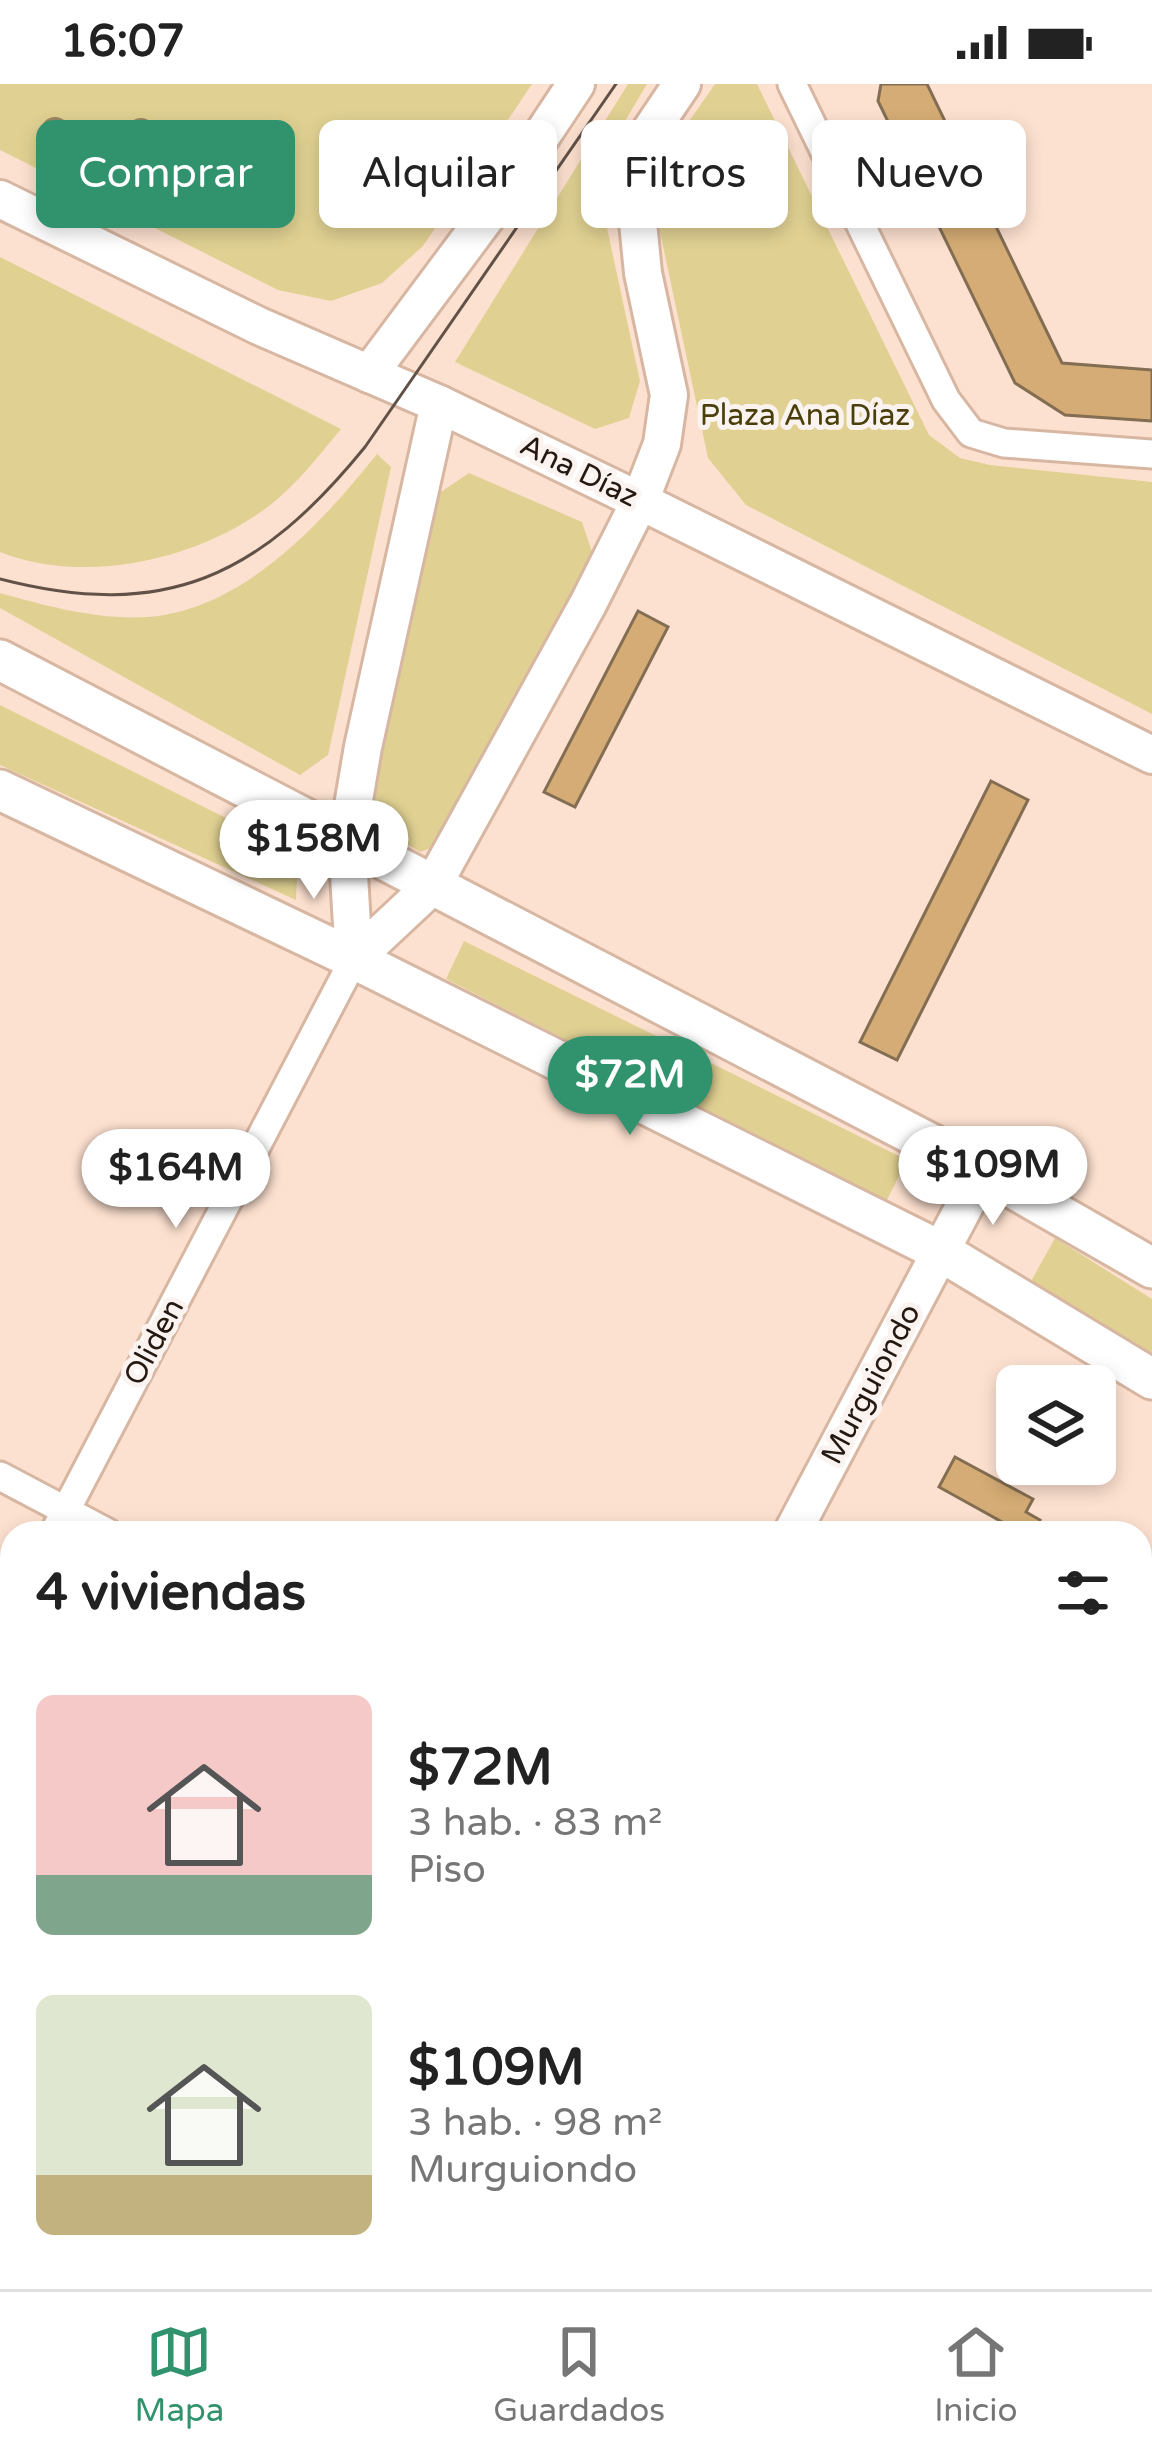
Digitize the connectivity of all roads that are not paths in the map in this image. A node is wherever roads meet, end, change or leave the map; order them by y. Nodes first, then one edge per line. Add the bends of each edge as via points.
1 (576, 84) edge
2 (682, 84) edge
3 (792, 84) edge
4 (0, 199) edge
5 (369, 374) junction
6 (439, 404) junction
7 (1152, 454) edge
8 (640, 501) junction
9 (0, 660) edge
10 (1152, 754) edge
11 (0, 790) edge
12 (346, 841) junction
13 (433, 885) junction
14 (354, 958) junction
15 (983, 1171) junction
16 (940, 1251) junction
17 (1152, 1268) edge
18 (1152, 1379) edge
19 (0, 1476) edge
20 (58, 1521) edge
21 (60, 1521) edge
22 (798, 1521) edge

1 - 5 street
2 - 8 street via 645,139 635,192 669,395 662,445
3 - 7 street via 946,400 971,433 1004,443
4 - 5 street, Ana Díaz
5 - 6 street, Ana Díaz
6 - 8 street, Ana Díaz
6 - 12 street
8 - 10 street, Ana Díaz
8 - 13 street
9 - 12 main road
11 - 14 main road
12 - 13 main road
12 - 14 street
13 - 14 street
13 - 15 main road
14 - 16 main road
14 - 21 street, Oliden
15 - 16 street, Murguiondo
15 - 17 main road
16 - 18 main road
16 - 22 street, Murguiondo
19 - 20 street

